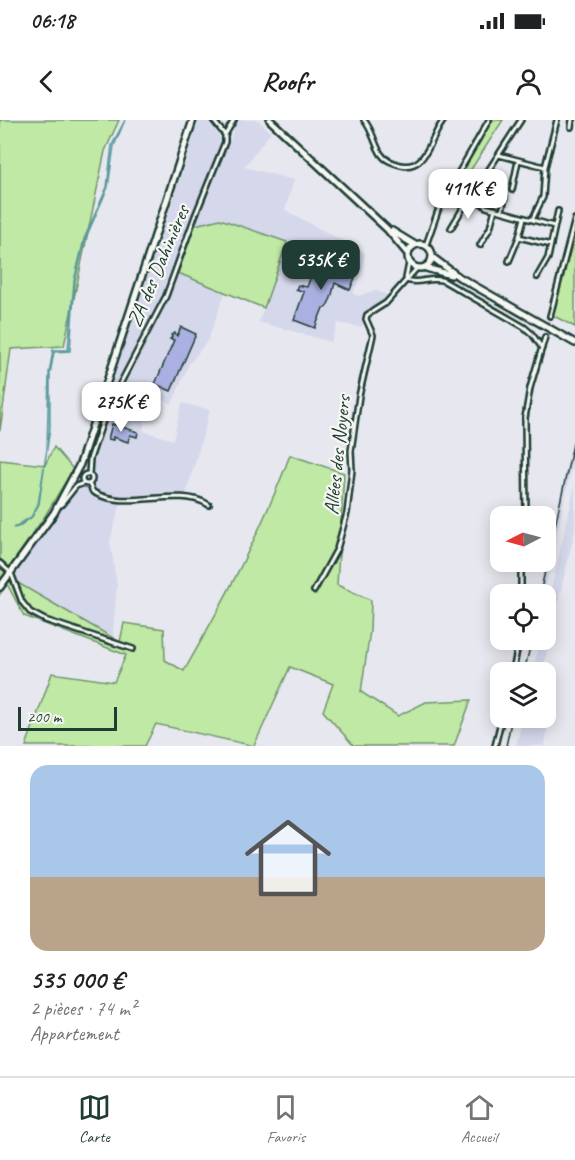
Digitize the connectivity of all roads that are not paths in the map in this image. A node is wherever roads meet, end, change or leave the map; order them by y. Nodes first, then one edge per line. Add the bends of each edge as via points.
1 (193, 120) edge
2 (213, 120) edge
3 (234, 120) edge
4 (270, 120) edge
5 (364, 120) edge
6 (444, 120) edge
7 (489, 120) edge
8 (521, 120) edge
9 (557, 120) edge
10 (572, 120) edge
11 (571, 127) dead end
12 (225, 135) junction
13 (499, 154) junction
14 (518, 160) junction
15 (545, 167) junction
16 (512, 190) dead end
17 (475, 197) junction
18 (506, 197) dead end
19 (495, 209) junction
20 (502, 211) junction
21 (558, 211) dead end
22 (524, 218) junction
23 (575, 219) edge
24 (532, 220) junction
25 (555, 226) junction
26 (451, 228) dead end
27 (387, 229) junction
28 (519, 237) junction
29 (415, 245) junction
30 (426, 245) junction
31 (480, 245) dead end
32 (551, 245) junction
33 (408, 254) junction
34 (432, 257) junction
35 (509, 261) dead end
36 (409, 263) junction
37 (425, 267) junction
38 (417, 268) junction
39 (459, 277) junction
40 (537, 277) dead end
41 (405, 280) junction
42 (360, 312) dead end
43 (550, 316) tunnel mouth
44 (367, 317) junction
45 (545, 337) tunnel mouth
46 (575, 342) edge
47 (542, 348) junction
48 (89, 474) junction
49 (87, 483) junction
50 (209, 505) dead end
51 (526, 506) edge
52 (54, 513) junction
53 (0, 563) edge
54 (11, 573) junction
55 (0, 587) edge
56 (314, 591) dead end
57 (133, 649) dead end
58 (499, 728) edge
59 (495, 746) edge

1 - 52 main road via 80,464
2 - 12 street
3 - 12 street, ZA des Dahinières
4 - 27 main road
5 - 6 street via 385,159 405,166 418,162 428,151
7 - 30 street via 440,205
8 - 13 street
9 - 15 street
10 - 11 street
12 - 48 street, ZA des Dahinières via 166,296 107,409 90,459
13 - 14 street
13 - 17 street
14 - 15 street
14 - 16 street
15 - 24 street via 543,197
17 - 19 street
17 - 26 street via 469,198
18 - 20 street
19 - 20 street
19 - 31 street
20 - 22 street
21 - 25 street
22 - 24 street
22 - 28 street
23 - 43 street
24 - 25 street
25 - 32 street
27 - 29 main road
27 - 33 main road
28 - 32 street
28 - 35 street
29 - 30 main road
29 - 33 main road
30 - 34 main road
32 - 40 street
33 - 36 main road
34 - 37 main road
34 - 39 main road
36 - 38 main road
36 - 41 street
37 - 38 main road
37 - 39 main road
38 - 41 street
39 - 46 main road
41 - 44 street via 386,303
41 - 47 street via 444,281 524,327
42 - 44 street
44 - 56 street, Allées des Noyers via 373,335 359,396 347,513 337,549
45 - 47 street
47 - 51 street via 525,418
48 - 49 street via 93,480
48 - 49 street via 83,476
49 - 50 street via 93,492 115,499 195,499
49 - 52 street via 72,490
52 - 54 main road
53 - 54 street
54 - 55 main road
54 - 57 street via 30,612
58 - 59 street

